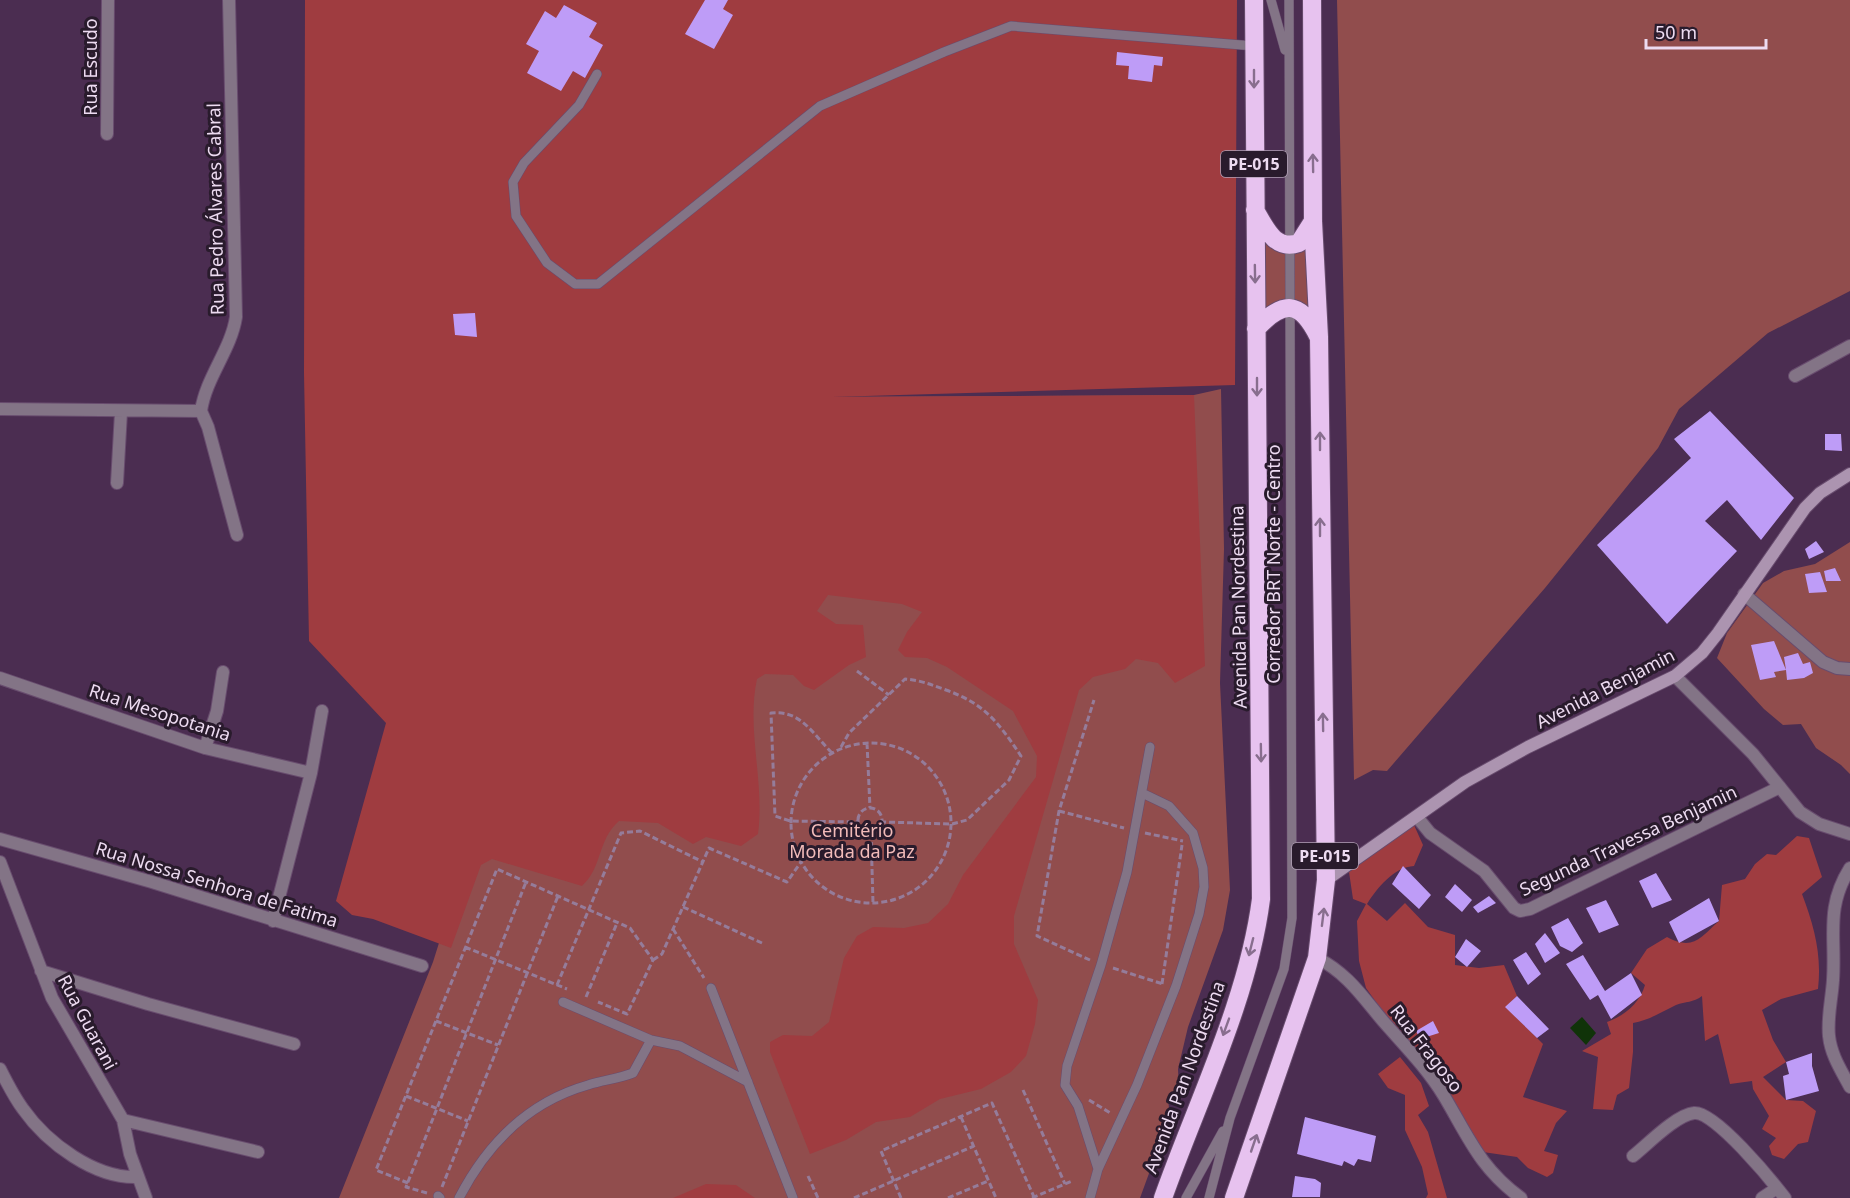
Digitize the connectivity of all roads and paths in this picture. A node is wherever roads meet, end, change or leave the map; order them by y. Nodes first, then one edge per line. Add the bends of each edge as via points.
1 (108, 0) edge
2 (230, 0) edge
3 (1254, 0) edge
4 (1271, 0) edge
5 (1289, 0) edge
6 (1312, 0) edge
7 (1254, 46) junction
8 (1288, 60) junction
9 (597, 74) dead end
10 (107, 134) dead end
11 (1254, 209) junction
12 (1313, 221) junction
13 (1290, 246) junction
14 (1289, 307) junction
15 (1256, 328) junction
16 (1319, 337) junction
17 (1850, 346) edge
18 (1795, 376) dead end
19 (0, 409) edge
20 (201, 411) junction
21 (121, 412) junction
22 (1850, 474) edge
23 (117, 483) dead end
24 (237, 535) dead end
25 (1744, 594) junction
26 (1850, 669) edge
27 (858, 671) dead end
28 (224, 672) dead end
29 (1675, 676) junction
30 (0, 678) edge
31 (889, 695) junction
32 (1094, 700) dead end
33 (322, 711) dead end
34 (867, 743) junction
35 (1150, 747) dead end
36 (205, 748) junction
37 (840, 749) junction
38 (832, 753) junction
39 (312, 773) junction
40 (1780, 788) junction
41 (1142, 793) junction
42 (870, 808) junction
43 (1417, 816) junction
44 (790, 821) junction
45 (858, 822) junction
46 (883, 822) junction
47 (952, 824) junction
48 (871, 832) junction
49 (1193, 833) junction
50 (1850, 834) edge
51 (0, 838) edge
52 (0, 862) edge
53 (704, 862) junction
54 (801, 862) junction
55 (1850, 867) edge
56 (1326, 880) junction
57 (526, 882) junction
58 (558, 896) junction
59 (873, 903) junction
60 (683, 907) junction
61 (589, 910) junction
62 (273, 921) junction
63 (617, 922) junction
64 (673, 929) junction
65 (1037, 936) dead end
66 (762, 943) dead end
67 (465, 947) junction
68 (1317, 958) junction
69 (496, 960) junction
70 (652, 960) junction
71 (422, 966) dead end
72 (41, 971) junction
73 (528, 973) junction
74 (1162, 984) dead end
75 (557, 985) junction
76 (711, 988) joint
77 (586, 997) junction
78 (563, 1002) dead end
79 (436, 1021) junction
80 (467, 1033) junction
81 (651, 1040) junction
82 (294, 1044) dead end
83 (498, 1046) junction
84 (0, 1069) edge
85 (748, 1082) junction
86 (1065, 1085) junction
87 (1850, 1087) edge
88 (6, 1090) edge
89 (1023, 1090) dead end
90 (406, 1096) junction
91 (437, 1108) junction
92 (960, 1117) junction
93 (1230, 1118) junction
94 (123, 1120) junction
95 (1122, 1120) junction
96 (469, 1121) junction
97 (974, 1146) junction
98 (258, 1152) dead end
99 (1634, 1156) dead end
100 (1098, 1169) junction
101 (808, 1176) dead end
102 (138, 1177) junction
103 (894, 1181) junction
104 (989, 1181) junction
105 (1072, 1181) dead end
106 (408, 1183) junction
107 (1065, 1184) junction
108 (1781, 1193) edge
109 (439, 1197) edge
110 (146, 1198) edge
111 (459, 1198) edge
112 (793, 1198) edge
113 (818, 1198) edge
114 (854, 1198) edge
115 (901, 1198) edge
116 (948, 1198) edge
117 (996, 1198) edge
118 (1033, 1198) edge
119 (1090, 1198) edge
120 (1163, 1198) edge
121 (1186, 1198) edge
122 (1209, 1198) edge
123 (1234, 1198) edge
124 (1521, 1198) edge
125 (1762, 1198) edge

1 - 10 street, Rua Escudo
2 - 20 street, Rua Pedro Álvares Cabral via 236,317 207,384
3 - 7 highway, Avenida Pan Nordestina / PE-015
4 - 8 lane
5 - 8 lane, Corredor BRT Norte - Centro
12 -> 6 highway, PE-015
7 - 9 lane via 1011,26 820,106 598,284 575,284 547,262 516,216 513,182 524,163 579,105
7 -> 11 highway, Avenida Pan Nordestina / PE-015
8 - 13 lane, Corredor BRT Norte - Centro
11 - 13 highway via 1273,238
11 -> 15 highway, Avenida Pan Nordestina / PE-015
12 - 13 highway via 1299,243
12 - 16 highway, PE-015
13 - 14 lane, Corredor BRT Norte - Centro
14 - 15 highway via 1268,315
14 - 16 highway via 1301,311
14 - 93 lane, Corredor BRT Norte - Centro via 1292,918 1275,998
15 -> 120 highway, Avenida Pan Nordestina / PE-015 via 1261,899 1230,1016
56 -> 16 highway, PE-015
17 - 18 street
19 - 21 street
20 - 21 street
20 - 24 street
21 - 23 street
22 - 25 street, Avenida Benjamin via 1805,508
25 - 26 street via 1823,662
25 - 29 street, Avenida Benjamin via 1702,653
27 - 31 path
28 - 36 street
29 - 40 street via 1753,754
29 - 43 street, Avenida Benjamin via 1495,765
30 - 36 street, Rua Mesopotania
31 - 37 path via 849,733
31 - 47 path via 905,679 919,680 969,698 986,710 1021,756 1009,780 967,820
32 - 65 path via 1059,810
33 - 39 street
34 - 37 path
34 - 42 path
34 - 47 path via 899,748 927,766 945,792
35 - 41 lane
36 - 39 street, Rua Mesopotania
37 - 38 path
38 - 44 path via 804,777
38 - 44 path via 796,717 787,712 771,713 776,816
39 - 62 street
40 - 43 street, Segunda Travessa Benjamin via 1520,911 1485,871 1430,833
40 - 50 street via 1808,818
41 - 49 lane via 1169,806
41 - 86 lane via 1127,872 1101,965 1073,1044
42 - 45 path via 859,815
42 - 46 path via 877,810
43 - 56 street, Avenida Benjamin
44 - 45 path
44 - 54 path
45 - 48 path
46 - 47 path
46 - 48 path
47 - 59 path via 945,854 928,880 903,897
48 - 59 path
49 - 74 path via 1183,841
49 - 95 lane via 1203,868 1199,914 1176,986
51 - 62 street, Rua Nossa Senhora de Fatima
52 - 72 street, Rua Guarani
53 - 54 path via 709,849 787,882
53 - 60 path
53 - 61 path via 639,831 621,833
54 - 59 path via 814,880 831,893
55 - 87 street via 1838,887 1833,906 1829,1035 1833,1056
68 -> 56 highway, PE-015
57 - 58 path
57 - 67 path via 496,868
57 - 69 path
58 - 61 path
58 - 73 path
60 - 64 path
60 - 66 path
61 - 63 path
61 - 75 path
62 - 71 street, Rua Nossa Senhora de Fatima
63 - 70 path via 630,928
63 - 77 path
64 - 70 path via 662,954
64 - 76 path
67 - 69 path
67 - 79 path
123 -> 68 highway, PE-015
68 - 124 street, Rua Fragoso via 1361,991 1435,1082 1490,1172
69 - 73 path
69 - 80 path
70 - 77 path via 627,1014
72 - 82 street
72 - 94 street, Rua Guarani via 64,1023
73 - 75 path
73 - 83 path
75 - 77 path
76 - 85 lane
78 - 81 lane
79 - 80 path
79 - 90 path
80 - 83 path
80 - 91 path
81 - 85 lane via 680,1046
81 - 111 lane via 633,1073 568,1092 507,1130 475,1167
83 - 96 path
84 - 88 street
85 - 112 lane
86 - 95 path
86 - 100 lane via 1078,1106
88 - 102 street via 42,1132 63,1148 111,1175
89 - 107 path
90 - 91 path
90 - 106 path via 376,1170
91 - 96 path
91 - 106 path
92 - 97 path
92 - 103 path via 881,1151
92 - 118 path via 992,1103
93 - 121 lane, Corredor BRT Norte - Centro
93 - 122 lane, Corredor BRT Norte - Centro
94 - 98 street
94 - 102 street, Rua Guarani
95 - 100 lane
96 - 109 path
97 - 103 path
97 - 104 path
99 - 108 street via 1682,1117 1695,1112 1713,1120
100 - 119 lane
101 - 113 path
102 - 110 street, Rua Guarani
103 - 114 path
103 - 115 path
104 - 116 path
104 - 117 path
105 - 107 path
106 - 109 path via 406,1187
107 - 118 path
108 - 125 street

